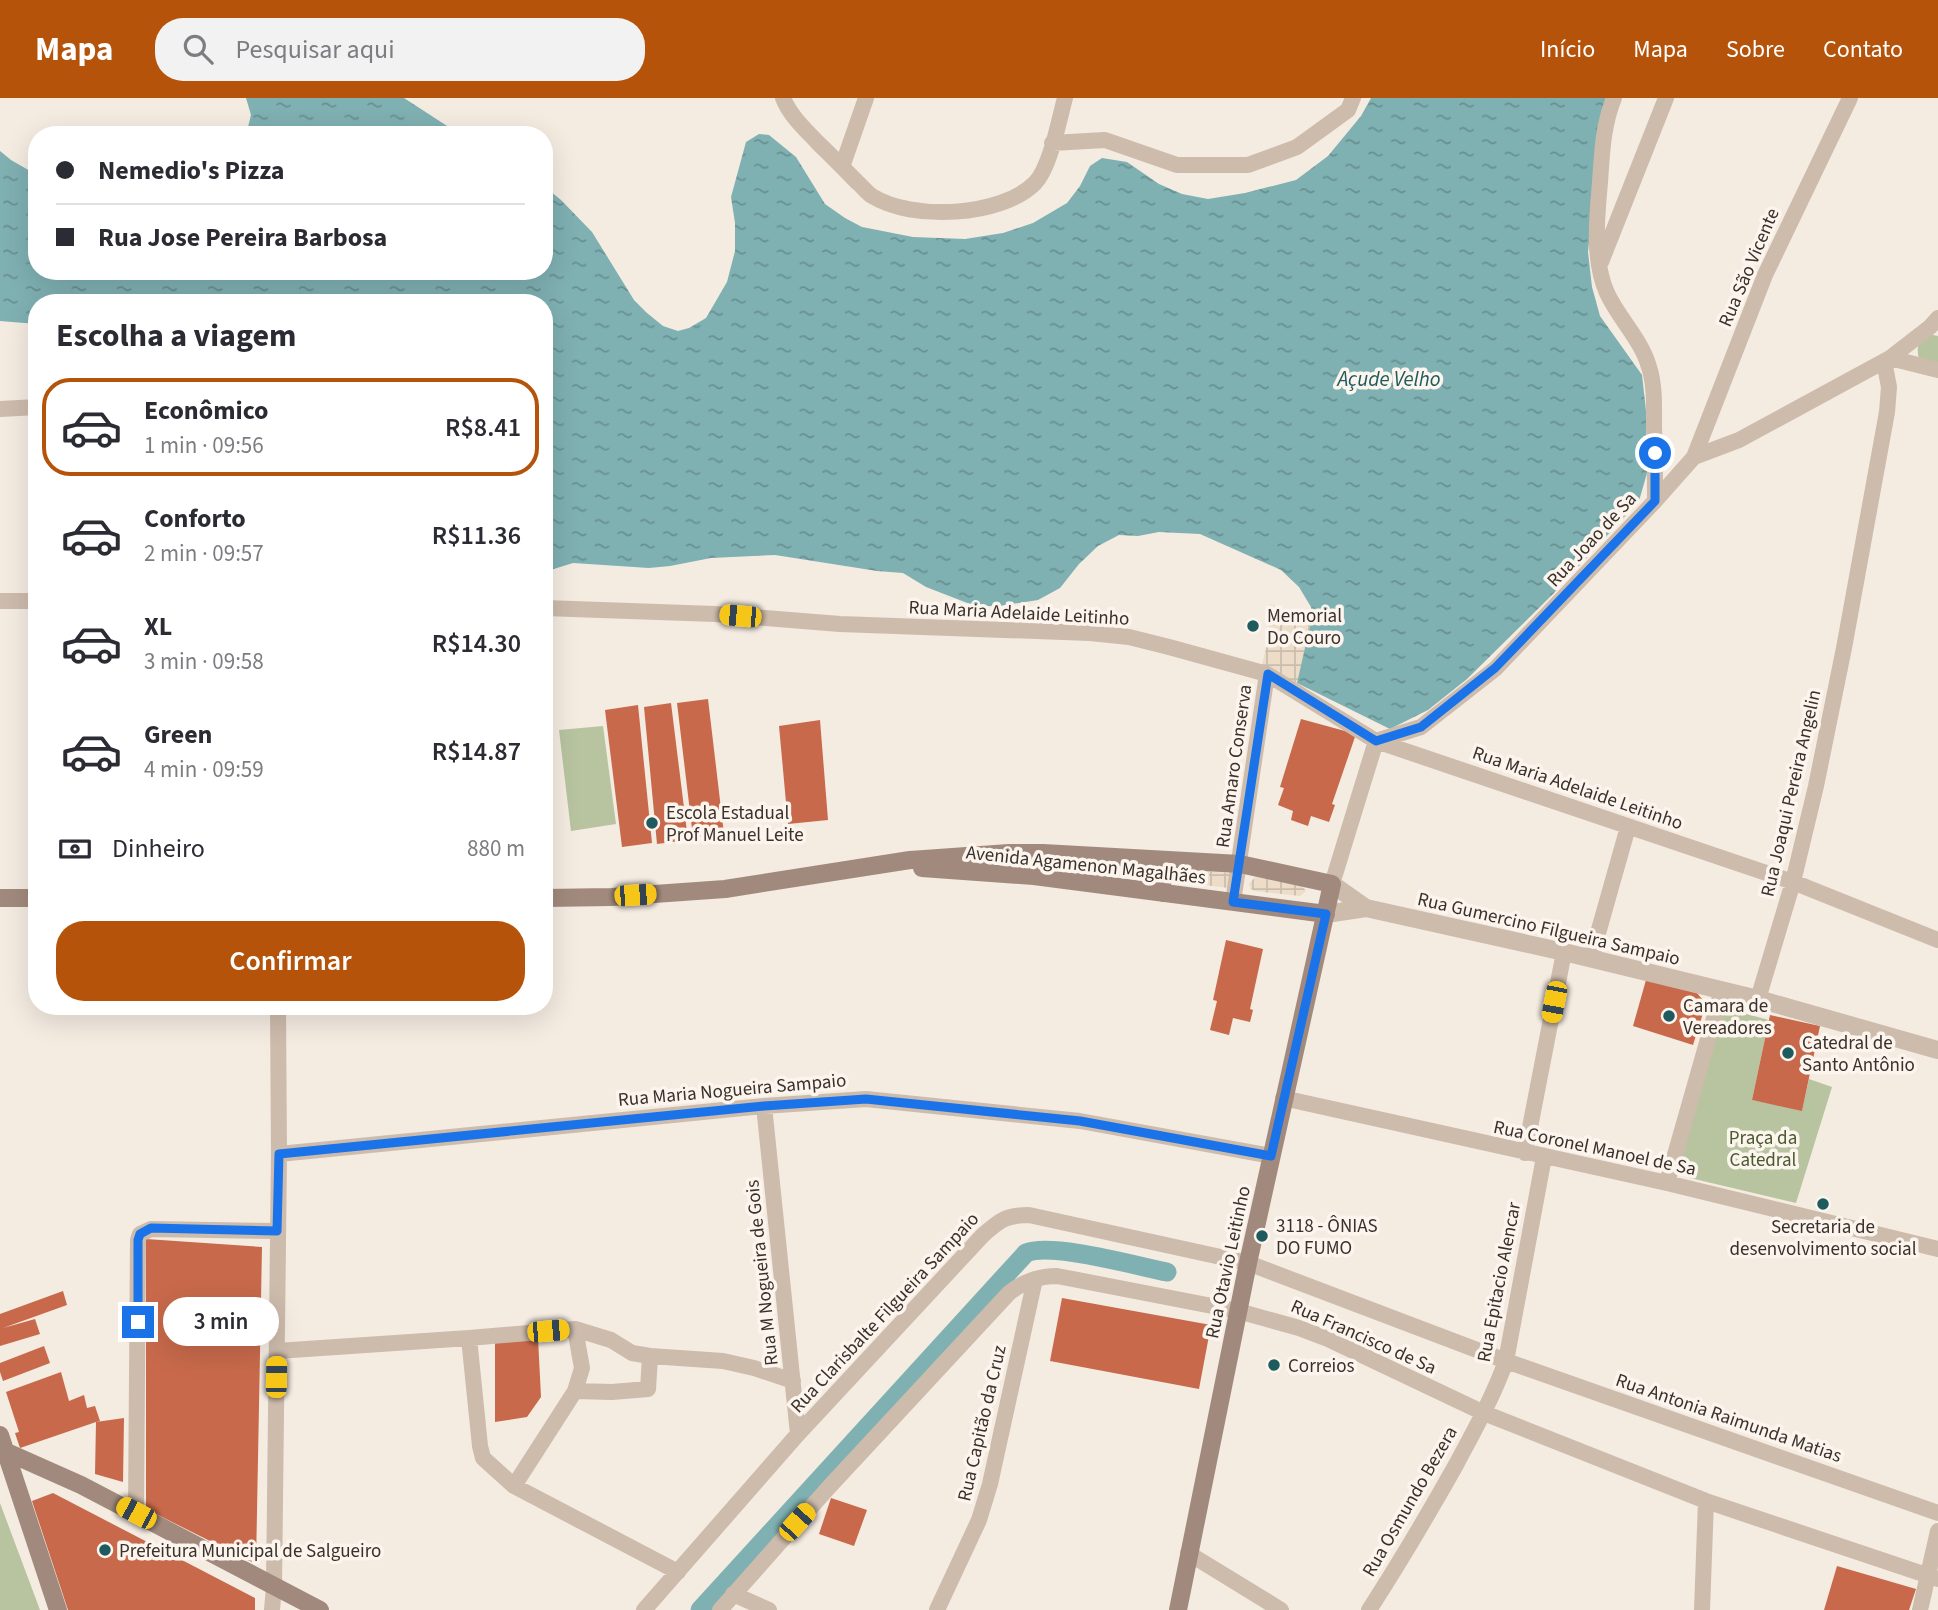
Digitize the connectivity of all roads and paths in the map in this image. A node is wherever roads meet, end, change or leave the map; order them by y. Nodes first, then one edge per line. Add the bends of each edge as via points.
1 (783, 98) edge
2 (866, 98) edge
3 (1065, 98) edge
4 (1353, 98) edge
5 (1614, 98) edge
6 (1666, 98) edge
7 (1850, 98) edge
8 (1052, 143) junction
9 (842, 167) junction
10 (1599, 266) junction
11 (1935, 324) edge
12 (1887, 360) junction
13 (1938, 370) edge
14 (28, 407) edge
15 (0, 409) edge
16 (1694, 457) junction
17 (1655, 501) junction
18 (0, 601) edge
19 (28, 601) edge
20 (553, 608) edge
21 (1268, 674) junction
22 (1376, 741) junction
23 (1628, 827) junction
24 (1085, 855) junction
25 (1163, 860) junction
26 (1240, 864) junction
27 (884, 865) junction
28 (1080, 882) junction
29 (1793, 882) junction
30 (1332, 884) junction
31 (1162, 893) junction
32 (0, 898) edge
33 (28, 898) edge
34 (553, 898) edge
35 (1233, 902) junction
36 (1366, 908) junction
37 (1326, 914) junction
38 (1938, 940) edge
39 (1564, 951) junction
40 (1591, 958) junction
41 (1722, 990) junction
42 (1758, 999) junction
43 (278, 1015) edge
44 (1938, 1050) edge
45 (1283, 1098) junction
46 (764, 1106) junction
47 (1525, 1153) junction
48 (279, 1154) junction
49 (1271, 1156) junction
50 (1544, 1157) junction
51 (1667, 1183) junction
52 (277, 1231) junction
53 (1938, 1249) edge
54 (1248, 1263) junction
55 (1035, 1279) junction
56 (1238, 1311) junction
57 (575, 1329) junction
58 (469, 1338) junction
59 (277, 1351) junction
60 (650, 1356) junction
61 (1506, 1361) junction
62 (793, 1381) junction
63 (575, 1391) junction
64 (1484, 1413) junction
65 (798, 1434) junction
66 (2, 1445) edge
67 (513, 1486) junction
68 (1706, 1501) junction
69 (136, 1513) junction
70 (1938, 1513) edge
71 (1938, 1531) edge
72 (1188, 1553) junction
73 (678, 1572) junction
74 (1932, 1578) edge
75 (274, 1587) junction
76 (733, 1594) junction
77 (58, 1610) edge
78 (272, 1610) edge
79 (320, 1610) edge
80 (644, 1610) edge
81 (720, 1610) edge
82 (769, 1610) edge
83 (937, 1610) edge
84 (1178, 1610) edge
85 (1281, 1610) edge
86 (1369, 1610) edge
87 (1702, 1610) edge
88 (1920, 1610) edge

1 - 9 street via 787,109
2 - 9 street
3 - 8 street
4 - 8 street via 1348,110 1297,147 1248,165 1177,165 1105,140
5 - 10 street via 1603,143
6 - 10 street
7 - 16 street, Rua São Vicente via 1765,275
8 - 9 street via 1035,183 997,204 964,211 923,211 890,204 871,196
10 - 17 street via 1608,296 1642,348 1650,369
11 - 12 street, Rua Joao de Sa
12 - 13 street
12 - 16 street, Rua Joao de Sa via 1740,440
12 - 29 street, Rua Joaqui Pereira Angelin via 1885,425 1844,648
14 - 15 street
16 - 17 street, Rua Joao de Sa
17 - 22 street, Rua Joao de Sa via 1495,668 1421,727
18 - 19 street
20 - 21 street, Rua Maria Adelaide Leitinho via 1090,633 1169,646
21 - 22 street, Rua Maria Adelaide Leitinho
21 - 26 street, Rua Amaro Conserva
22 - 23 street, Rua Maria Adelaide Leitinho
22 - 30 street
23 - 29 street, Rua Maria Adelaide Leitinho
23 - 40 street
24 - 25 main road, Avenida Agamenon Magalhães
24 - 27 main road, Avenida Agamenon Magalhães via 974,855
24 - 28 main road via 1090,874
25 - 26 main road, Avenida Agamenon Magalhães
25 - 31 main road
26 - 30 main road, Avenida Agamenon Magalhães
26 - 35 street, Rua Amaro Conserva
27 - 28 main road, Avenida Agamenon Magalhães
27 - 34 main road, Avenida Agamenon Magalhães via 724,890
28 - 31 main road, Avenida Agamenon Magalhães
29 - 38 street, Rua Maria Adelaide Leitinho
29 - 42 street, Rua Joaqui Pereira Angelin
30 - 36 street, Rua Gumercino Filgueira Sampaio
30 - 37 main road, Rua Otavio Leitinho
31 - 35 main road, Avenida Agamenon Magalhães
32 - 33 main road
35 - 37 main road, Avenida Agamenon Magalhães
36 - 37 street, Rua Gumercino Filgueira Sampaio
36 - 39 street, Rua Gumercino Filgueira Sampaio
37 - 45 main road, Rua Otavio Leitinho
39 - 40 street, Rua Gumercino Filgueira Sampaio
39 - 47 street
40 - 41 street, Rua Gumercino Filgueira Sampaio
41 - 42 street
41 - 51 street
42 - 44 street
43 - 48 street
45 - 47 street, Rua Coronel Manoel de Sa
45 - 49 main road, Rua Otavio Leitinho
46 - 48 street, Rua Maria Nogueira Sampaio
46 - 49 street, Rua Maria Nogueira Sampaio via 866,1099 932,1104 1080,1121
46 - 62 street, Rua M Nogueira de Gois
47 - 50 street, Rua Coronel Manoel de Sa
48 - 52 street
49 - 54 main road, Rua Otavio Leitinho
50 - 51 street, Rua Coronel Manoel de Sa
50 - 61 street, Rua Epitacio Alencar
51 - 53 street, Rua Coronel Manoel de Sa
52 - 59 street
52 - 69 street via 151,1228 140,1234
54 - 56 main road, Rua Otavio Leitinho
54 - 61 street, Rua Clarisbalte Filgueira Sampaio
54 - 65 street, Rua Clarisbalte Filgueira Sampaio via 1029,1214 999,1220
55 - 56 street, Rua Francisco de Sa via 1058,1276
55 - 76 street, Rua Francisco de Sa via 1009,1293
55 - 83 street, Rua Capitão da Cruz via 990,1484 979,1520
56 - 64 street, Rua Francisco de Sa via 1328,1339
56 - 72 main road, Rua Otavio Leitinho
57 - 58 street
57 - 60 street
57 - 63 street via 582,1368
58 - 59 street
58 - 67 street via 483,1458
59 - 75 street
60 - 62 street via 723,1362
60 - 63 street via 648,1389
61 - 64 street, Rua Epitacio Alencar
61 - 70 street, Rua Antonia Raimunda Matias
62 - 65 street, Rua M Nogueira de Gois
63 - 67 street
64 - 68 street, Rua Francisco de Sa
64 - 86 street, Rua Osmundo Bezera via 1418,1534
65 - 73 street, Rua Clarisbalte Filgueira Sampaio
66 - 69 main road
66 - 77 main road
67 - 73 street
68 - 74 street, Rua Francisco de Sa
68 - 87 street
69 - 75 main road
71 - 74 street
72 - 84 main road, Rua Otavio Leitinho
72 - 85 street
73 - 80 street, Rua Clarisbalte Filgueira Sampaio
74 - 88 street
75 - 78 street
75 - 79 main road
76 - 81 street, Rua Francisco de Sa
76 - 82 street

